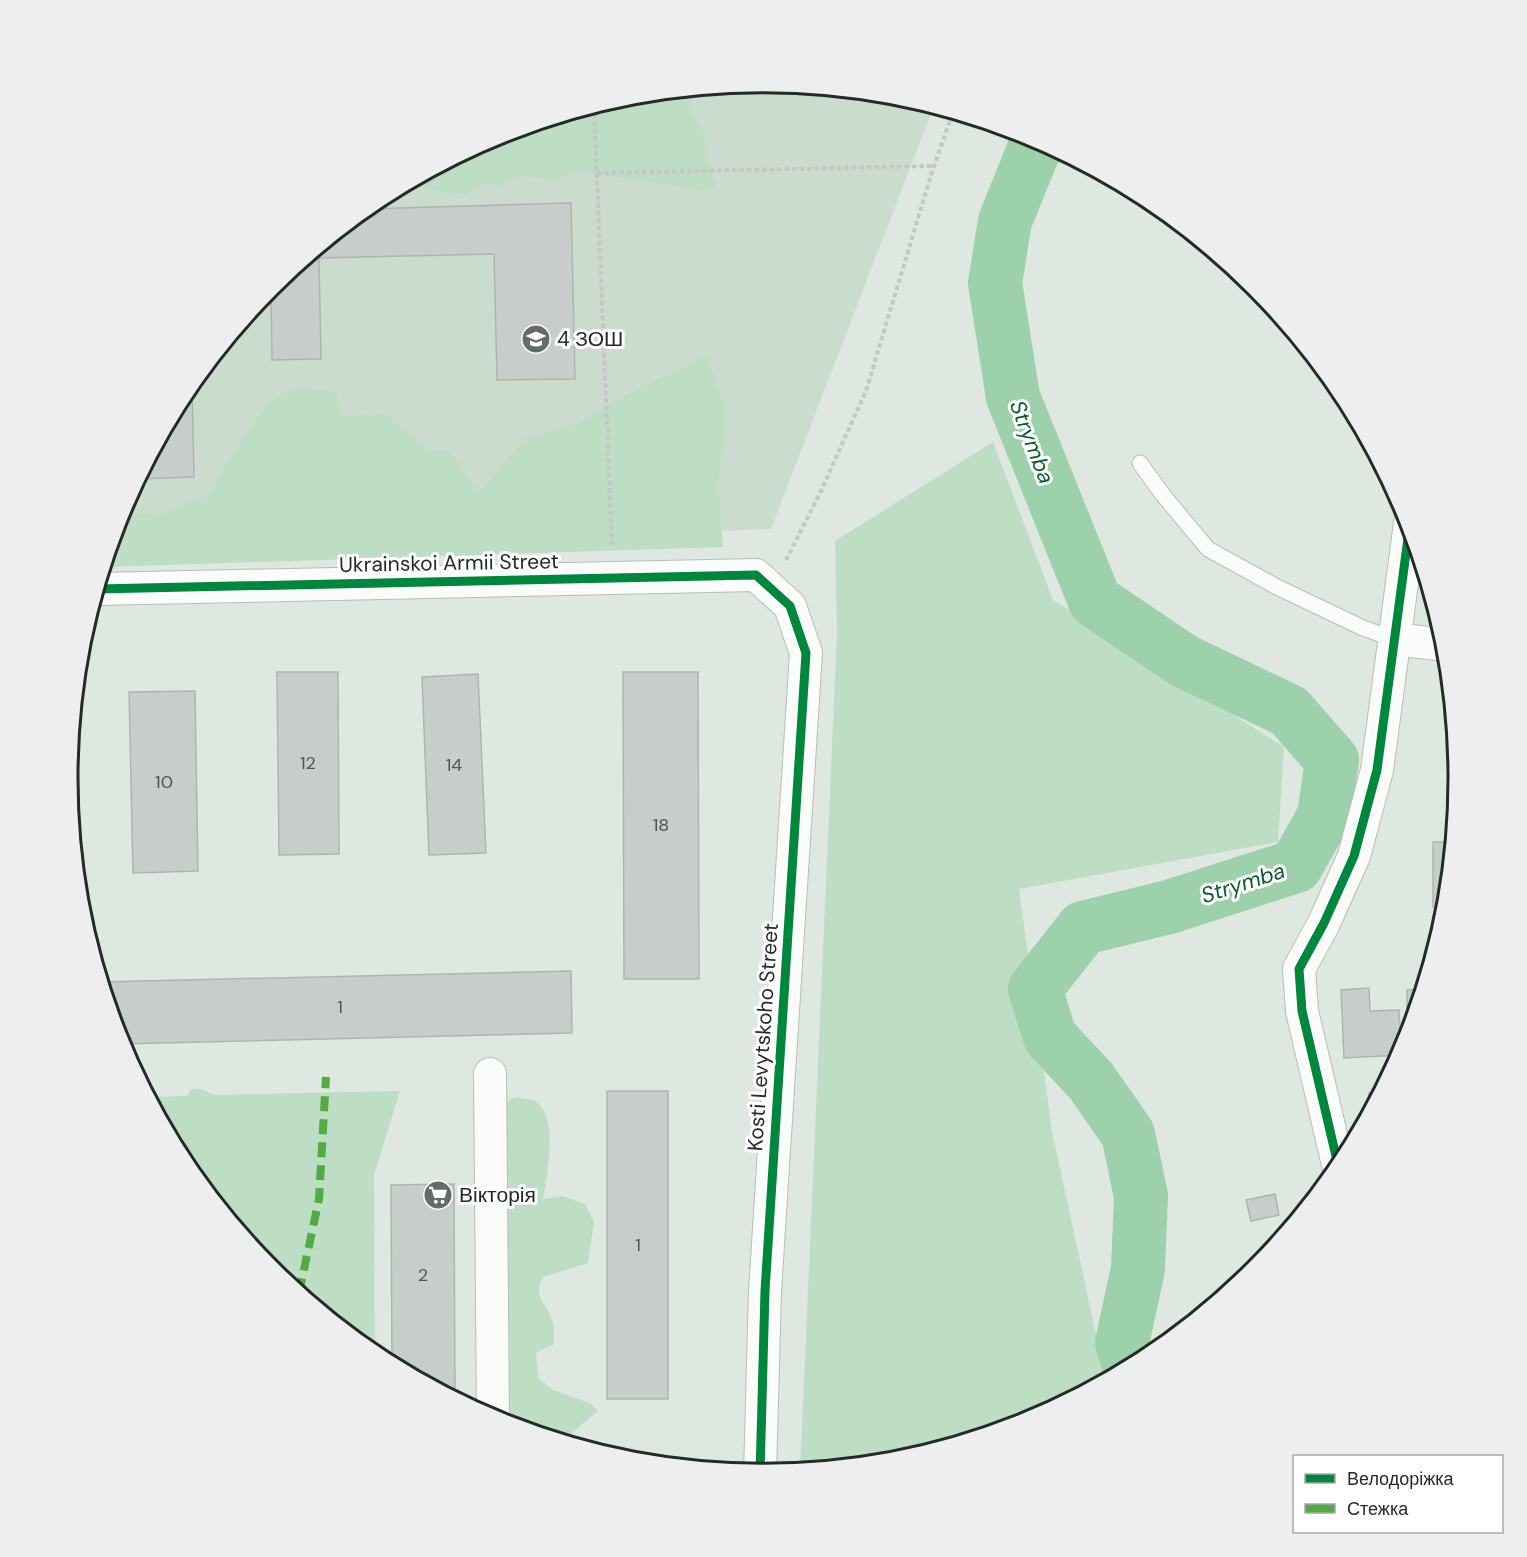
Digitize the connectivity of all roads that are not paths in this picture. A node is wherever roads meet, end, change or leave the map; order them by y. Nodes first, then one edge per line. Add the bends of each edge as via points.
1 (1140, 464) dead end
2 (1407, 543) edge
3 (105, 589) edge
4 (781, 597) joint
5 (1394, 639) junction
6 (1436, 644) edge
7 (490, 1074) dead end
8 (1336, 1155) edge
9 (493, 1408) edge
10 (760, 1464) edge

1 - 5 lane via 1208,549 1277,587
2 - 5 street
3 - 4 street, Ukrainskoi Armii Street via 756,575
4 - 10 street, Kosti Levytskoho Street via 806,653 765,1291
5 - 6 street
5 - 8 street via 1377,770 1354,856 1299,969 1302,1011
7 - 9 street

